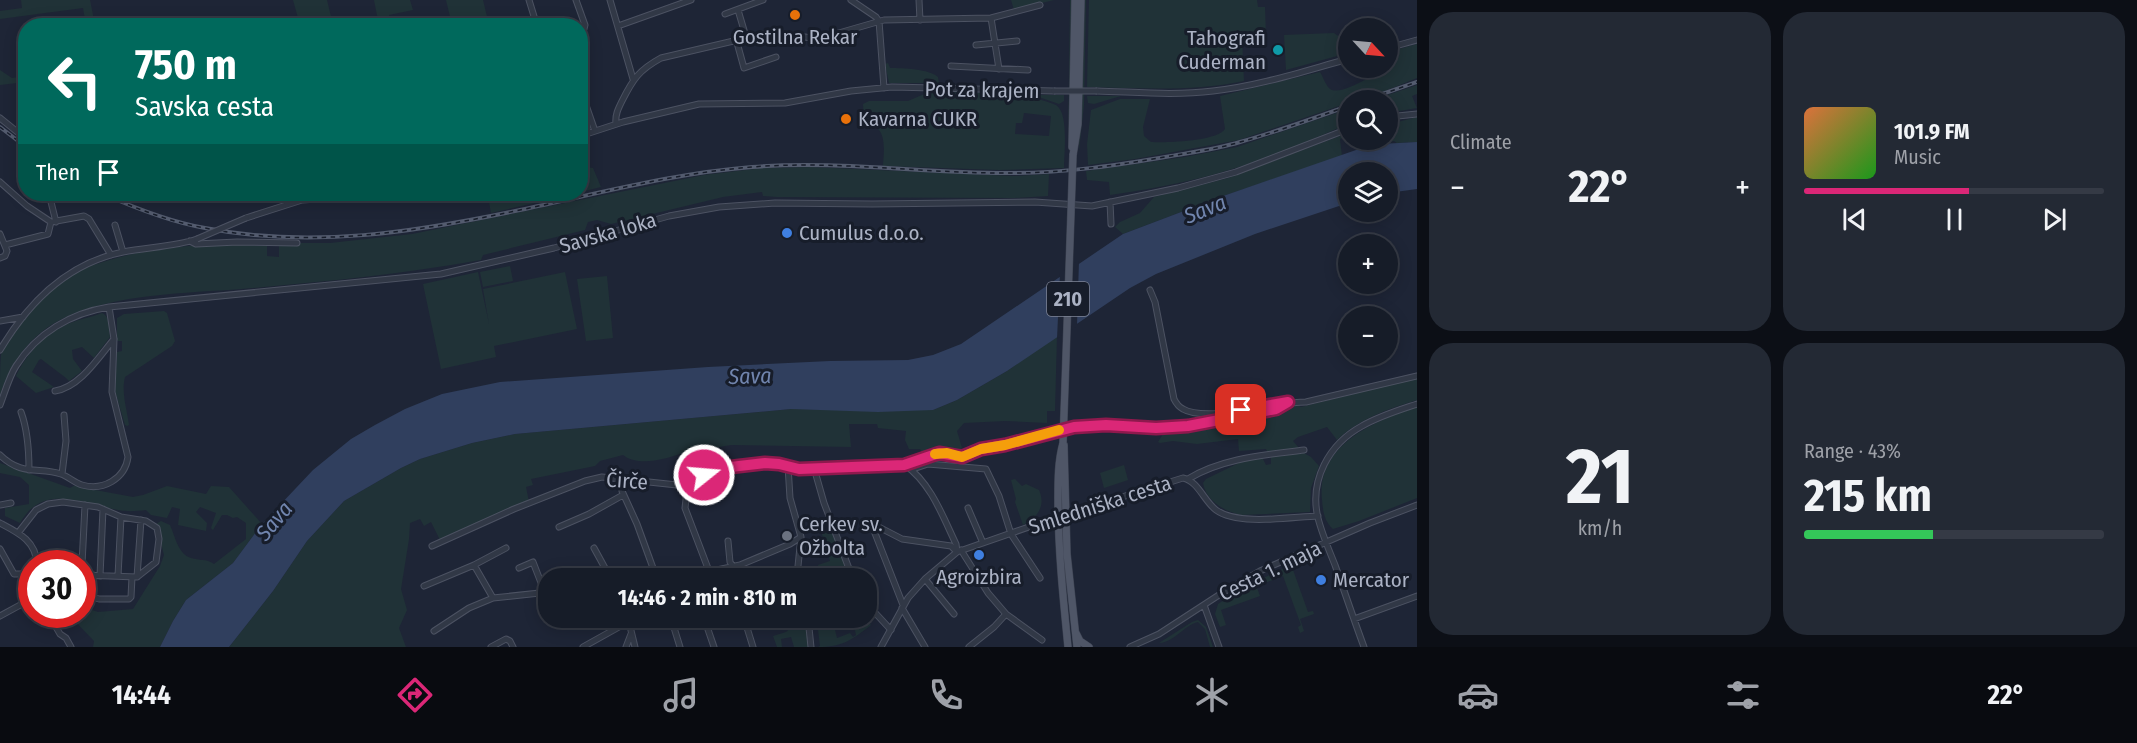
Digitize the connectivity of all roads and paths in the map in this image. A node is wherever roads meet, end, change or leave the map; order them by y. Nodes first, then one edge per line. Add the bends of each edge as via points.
1 (529, 0) edge
2 (576, 0) edge
3 (610, 0) edge
4 (691, 0) edge
5 (763, 0) edge
6 (851, 0) edge
7 (919, 0) edge
8 (1075, 0) edge
9 (1081, 0) edge
10 (1040, 5) dead end
11 (738, 10) junction
12 (725, 14) dead end
13 (535, 18) edge
14 (582, 18) edge
15 (992, 18) junction
16 (920, 20) junction
17 (879, 21) junction
18 (618, 26) junction
19 (746, 37) junction
20 (736, 39) junction
21 (1417, 40) edge
22 (1017, 41) dead end
23 (995, 43) junction
24 (976, 45) dead end
25 (1398, 45) edge
26 (776, 57) dead end
27 (1338, 62) edge
28 (951, 66) dead end
29 (999, 69) junction
30 (1028, 70) dead end
31 (633, 79) junction
32 (884, 88) junction
33 (588, 111) edge
34 (1417, 114) edge
35 (1398, 116) edge
36 (0, 118) edge
37 (616, 124) junction
38 (595, 131) junction
39 (18, 133) edge
40 (588, 133) edge
41 (1338, 133) edge
42 (1073, 155) junction
43 (0, 182) edge
44 (7, 189) junction
45 (0, 191) edge
46 (18, 198) edge
47 (21, 201) edge
48 (50, 201) edge
49 (299, 201) edge
50 (1110, 202) junction
51 (54, 222) junction
52 (1111, 224) dead end
53 (115, 225) dead end
54 (0, 234) edge
55 (190, 241) junction
56 (297, 243) dead end
57 (5, 245) junction
58 (123, 252) junction
59 (111, 255) junction
60 (0, 258) edge
61 (1150, 290) dead end
62 (109, 308) junction
63 (23, 317) junction
64 (0, 321) edge
65 (114, 339) junction
66 (0, 350) edge
67 (1417, 376) edge
68 (55, 391) dead end
69 (1288, 402) junction
70 (1417, 404) edge
71 (0, 405) edge
72 (21, 412) dead end
73 (64, 415) dead end
74 (1063, 443) junction
75 (1304, 450) dead end
76 (0, 455) edge
77 (921, 460) junction
78 (904, 465) junction
79 (788, 466) junction
80 (814, 468) junction
81 (28, 470) junction
82 (915, 470) junction
83 (62, 474) junction
84 (1188, 479) junction
85 (628, 480) junction
86 (688, 482) junction
87 (623, 495) junction
88 (11, 502) dead end
89 (0, 505) edge
90 (85, 505) junction
91 (1417, 505) edge
92 (968, 508) dead end
93 (103, 510) junction
94 (1318, 516) junction
95 (121, 518) junction
96 (141, 520) junction
97 (0, 524) edge
98 (559, 527) dead end
99 (18, 533) junction
100 (1011, 534) junction
101 (801, 537) junction
102 (728, 541) dead end
103 (983, 543) junction
104 (1327, 543) junction
105 (432, 546) dead end
106 (506, 548) dead end
107 (594, 548) dead end
108 (0, 549) edge
109 (34, 550) edge
110 (83, 550) edge
111 (959, 551) junction
112 (474, 565) junction
113 (733, 567) junction
114 (519, 568) dead end
115 (605, 568) edge
116 (651, 568) edge
117 (708, 568) edge
118 (727, 568) edge
119 (798, 568) edge
120 (849, 568) edge
121 (538, 573) edge
122 (18, 574) edge
123 (96, 575) edge
124 (100, 576) junction
125 (118, 576) junction
126 (134, 577) junction
127 (1040, 578) dead end
128 (925, 579) junction
129 (424, 586) dead end
130 (538, 593) edge
131 (1417, 596) edge
132 (96, 598) edge
133 (494, 598) junction
134 (1203, 605) junction
135 (18, 606) edge
136 (902, 607) junction
137 (954, 614) dead end
138 (1006, 614) junction
139 (877, 615) edge
140 (0, 616) edge
141 (1354, 619) junction
142 (57, 628) edge
143 (617, 628) edge
144 (631, 628) edge
145 (673, 628) edge
146 (707, 628) edge
147 (747, 628) edge
148 (809, 628) edge
149 (891, 630) junction
150 (434, 631) dead end
151 (1075, 631) junction
152 (631, 634) junction
153 (1042, 640) dead end
154 (71, 647) edge
155 (491, 647) edge
156 (513, 647) edge
157 (583, 647) edge
158 (626, 647) edge
159 (635, 647) edge
160 (680, 647) edge
161 (714, 647) edge
162 (753, 647) edge
163 (811, 647) edge
164 (881, 647) edge
165 (925, 647) edge
166 (969, 647) edge
167 (1068, 647) edge
168 (1077, 647) edge
169 (1089, 647) edge
170 (1130, 647) edge
171 (1219, 647) edge
172 (1364, 647) edge

1 - 13 street
2 - 14 street
3 - 18 street
4 - 18 street
5 - 11 street
6 - 17 street
7 - 16 street
8 - 42 main road, 210
9 - 42 main road, 210 via 1078,124
10 - 15 street
11 - 12 street
11 - 19 street
15 - 16 street
15 - 23 street
16 - 17 street
17 - 19 street via 818,39 772,32
17 - 32 street
18 - 31 street
19 - 20 street
20 - 26 street via 744,68
20 - 31 street via 661,58
21 - 25 street
22 - 23 street
23 - 24 street
23 - 29 street
27 - 32 street, Pot za krajem, bridge via 1259,83 1166,94
28 - 29 street
29 - 30 street
31 - 37 street via 616,114
32 - 37 street, Pot za krajem via 784,103 699,104
33 - 38 street
34 - 35 street
36 - 39 street
37 - 38 street, Pot za krajem
38 - 40 street, Pot za krajem
41 - 50 street, Savska loka via 1236,172
42 - 74 main road, 210, bridge
43 - 44 street
44 - 45 street
44 - 46 street
47 - 51 street
48 - 51 street
49 - 55 street, bridge
50 - 52 street
50 - 62 street, Savska loka via 1087,206 1035,202 775,203 718,207 441,274
51 - 57 street via 48,234
51 - 59 street via 84,216
53 - 58 street
54 - 57 street
55 - 56 street
55 - 58 street
57 - 60 street via 7,251
58 - 59 street
59 - 63 street via 81,266 59,280
61 - 69 street via 1174,399 1182,408 1198,414 1218,413
62 - 65 street
62 - 71 street, Savska loka via 67,320 47,331 15,367
63 - 64 street
63 - 66 street
65 - 68 street via 72,385
65 - 83 street via 112,392 127,465 116,480 99,486 81,485
67 - 69 street via 1306,402
69 - 77 street, Čirče via 1276,409 1188,426 1074,427 962,457 943,452
70 - 94 street via 1362,426 1334,448 1319,478
72 - 81 street via 29,444
73 - 83 street
74 - 151 main road, 210 via 1067,554
74 - 167 main road, 210 via 1058,522
75 - 84 street via 1251,457 1201,471
76 - 81 street
77 - 78 street, Čirče
77 - 82 street
78 - 80 street, Čirče
78 - 82 street
79 - 80 street, Čirče
79 - 86 street, Čirče via 765,463 722,468
79 - 101 street via 790,498
80 - 120 street
81 - 83 street
82 - 100 street, Smledniška cesta via 928,464 984,468 994,484
82 - 111 street
84 - 94 street, Smledniška cesta via 1216,510 1230,516
84 - 100 street, Smledniška cesta, bridge via 1160,484
85 - 86 street, Čirče via 677,485
85 - 87 street via 622,486
85 - 105 street, Čirče via 602,477 585,481
86 - 117 street via 685,508
87 - 98 street
87 - 116 street
88 - 89 street
90 - 93 street
90 - 99 street via 48,504 36,510
90 - 110 street
91 - 104 street, Cesta 1. maja
92 - 103 street
93 - 95 street
93 - 124 street
94 - 104 street
95 - 96 street
95 - 125 street
96 - 126 street
96 - 126 street via 157,528 159,538 156,562
97 - 99 street
99 - 109 street via 29,540
100 - 103 street, Smledniška cesta
100 - 127 street, Smledniška cesta
101 - 113 street
101 - 119 street
102 - 113 street
103 - 111 street, Smledniška cesta
104 - 134 street, Cesta 1. maja via 1260,571
104 - 141 street
106 - 112 street
107 - 115 street
108 - 122 street via 14,574
111 - 128 street, Smledniška cesta
111 - 136 street via 951,546 902,539 871,523
111 - 138 street
112 - 129 street
112 - 133 street
113 - 118 street
114 - 121 street via 533,562
123 - 124 street
124 - 125 street
125 - 126 street
126 - 132 street via 129,599
128 - 136 street, Smledniška cesta
128 - 137 street
130 - 133 street
131 - 141 street
133 - 150 street via 469,608
134 - 170 street, Cesta 1. maja via 1159,634
134 - 171 street
135 - 140 street
136 - 149 street, Smledniška cesta
136 - 165 street
138 - 153 street
138 - 166 street
139 - 149 street
141 - 172 street
142 - 154 street
143 - 157 street
144 - 152 street
145 - 160 street
146 - 161 street
147 - 162 street
148 - 163 street
149 - 164 street, Smledniška cesta
151 - 168 main road, 210
151 - 169 main road
152 - 158 street
152 - 159 street
155 - 156 street via 506,639

